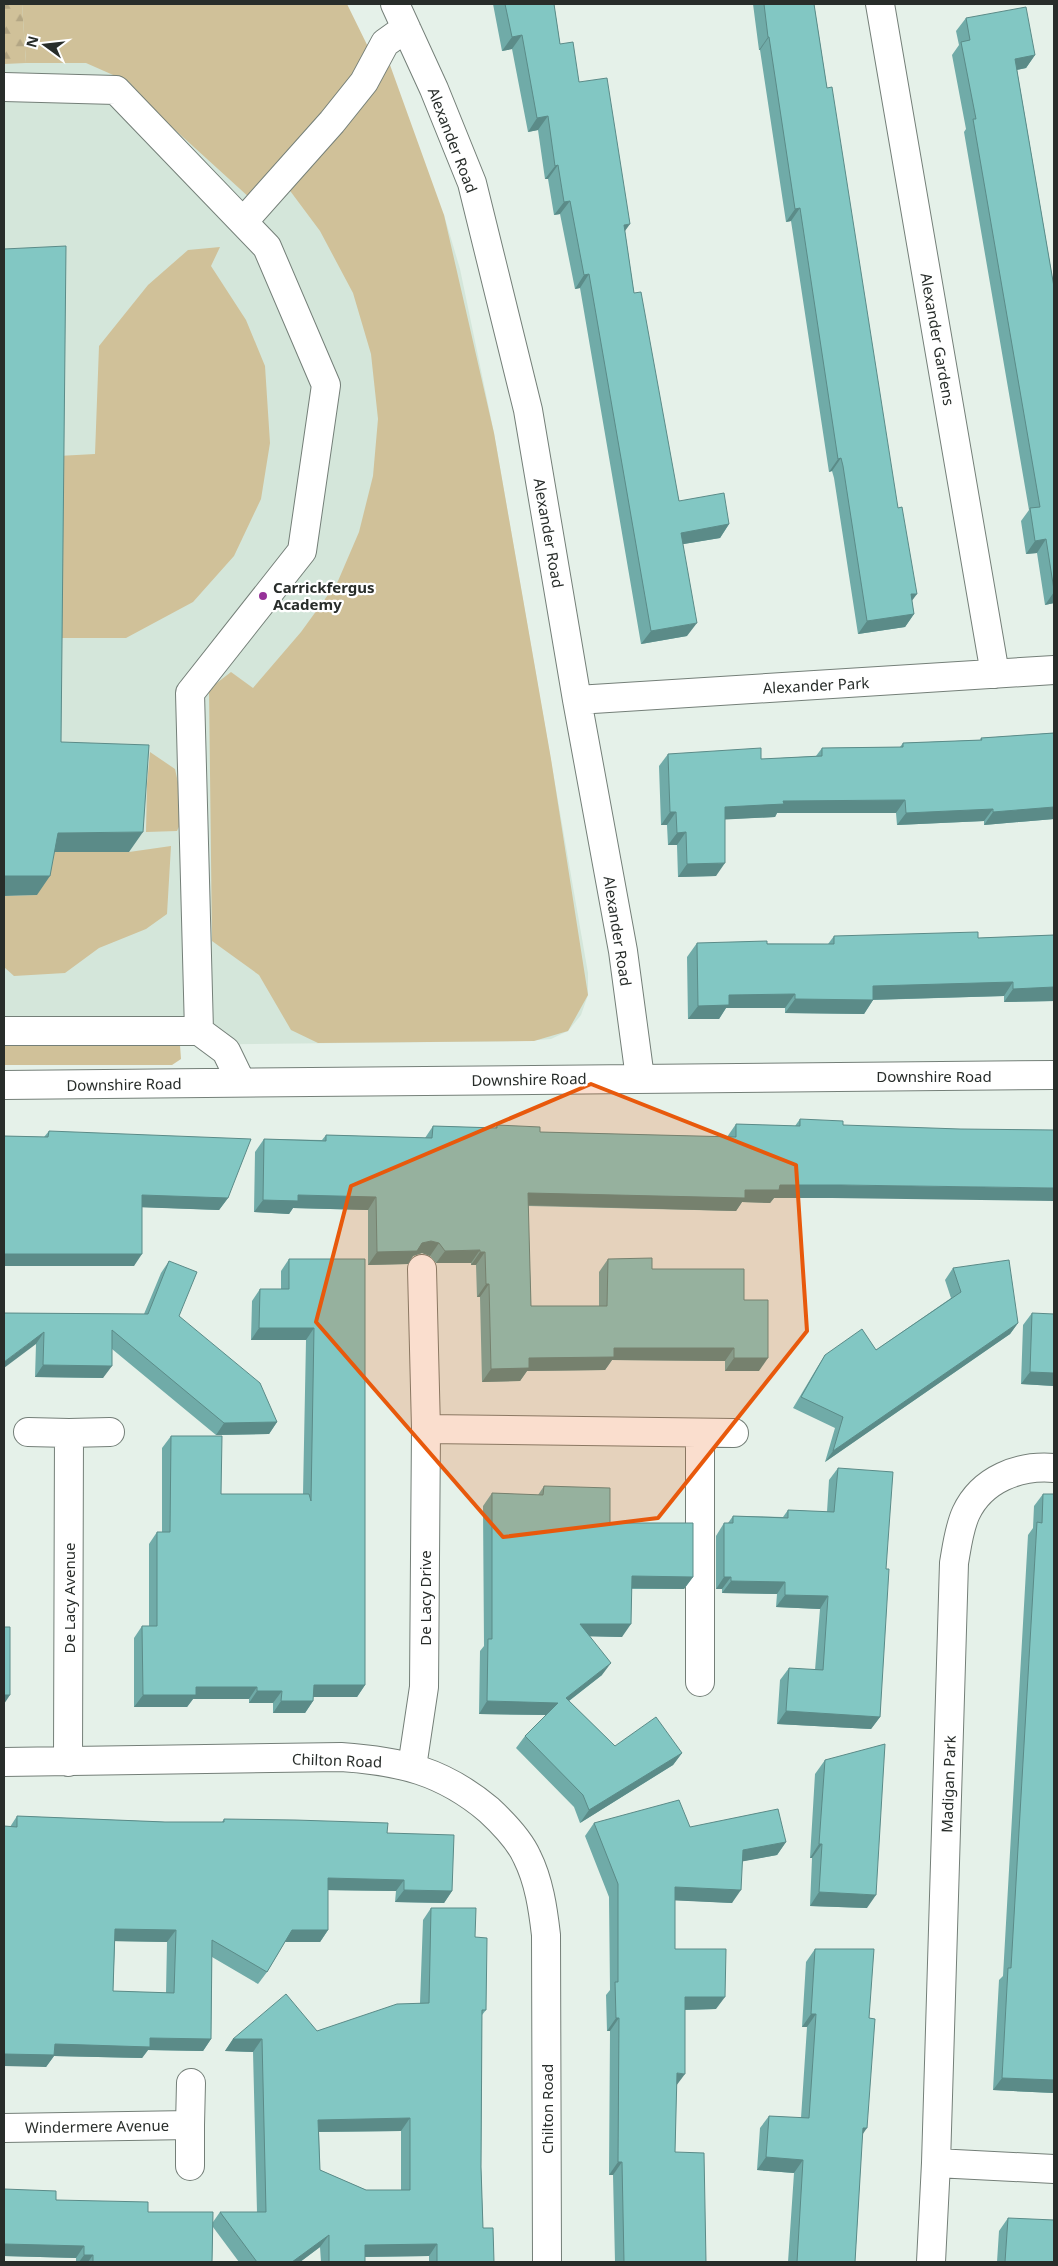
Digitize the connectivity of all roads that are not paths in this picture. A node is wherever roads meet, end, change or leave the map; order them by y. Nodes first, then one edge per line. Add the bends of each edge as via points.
1 (395, 4) edge
2 (880, 4) edge
3 (406, 28) junction
4 (4, 87) edge
5 (243, 222) junction
6 (1054, 670) edge
7 (995, 674) junction
8 (577, 700) junction
9 (4, 1031) edge
10 (199, 1031) junction
11 (1054, 1075) edge
12 (640, 1078) junction
13 (241, 1082) junction
14 (4, 1085) edge
15 (422, 1269) dead end
16 (426, 1428) junction
17 (28, 1432) dead end
18 (110, 1432) dead end
19 (70, 1433) junction
20 (700, 1433) junction
21 (734, 1433) dead end
22 (1054, 1468) edge
23 (700, 1682) dead end
24 (4, 1762) edge
25 (68, 1762) junction
26 (412, 1767) junction
27 (191, 2083) dead end
28 (190, 2125) junction
29 (4, 2128) edge
30 (936, 2163) junction
31 (190, 2166) dead end
32 (1054, 2169) edge
33 (547, 2262) edge
34 (931, 2262) edge

1 - 3 street, Alexander Road
2 - 7 street, Alexander Gardens
3 - 5 street via 385,43 364,82
3 - 8 street, Alexander Road via 472,183 528,410
4 - 5 street via 116,90
5 - 10 street via 267,247 326,385 302,550 190,693
6 - 7 street, Alexander Park
7 - 8 street, Alexander Park
8 - 12 street, Alexander Road via 623,951
9 - 10 street
10 - 13 street via 226,1051
11 - 12 street, Downshire Road
12 - 13 street, Downshire Road
13 - 14 street, Downshire Road
15 - 16 street, De Lacy Drive
16 - 20 street
16 - 26 street, De Lacy Drive via 424,1687
17 - 19 street
18 - 19 street
19 - 25 street, De Lacy Avenue
20 - 21 street
20 - 23 street
22 - 30 street, Madigan Park via 1026,1468 1002,1476 988,1486 966,1513 958,1539 954,1563
24 - 25 street, Chilton Road
25 - 26 street, Chilton Road via 341,1757
26 - 33 street, Chilton Road via 450,1782 499,1819 527,1857 540,1892 546,1935
27 - 28 street, Windermere Avenue
28 - 29 street, Windermere Avenue
28 - 31 street, Windermere Avenue
30 - 32 street
30 - 34 street, Madigan Park

